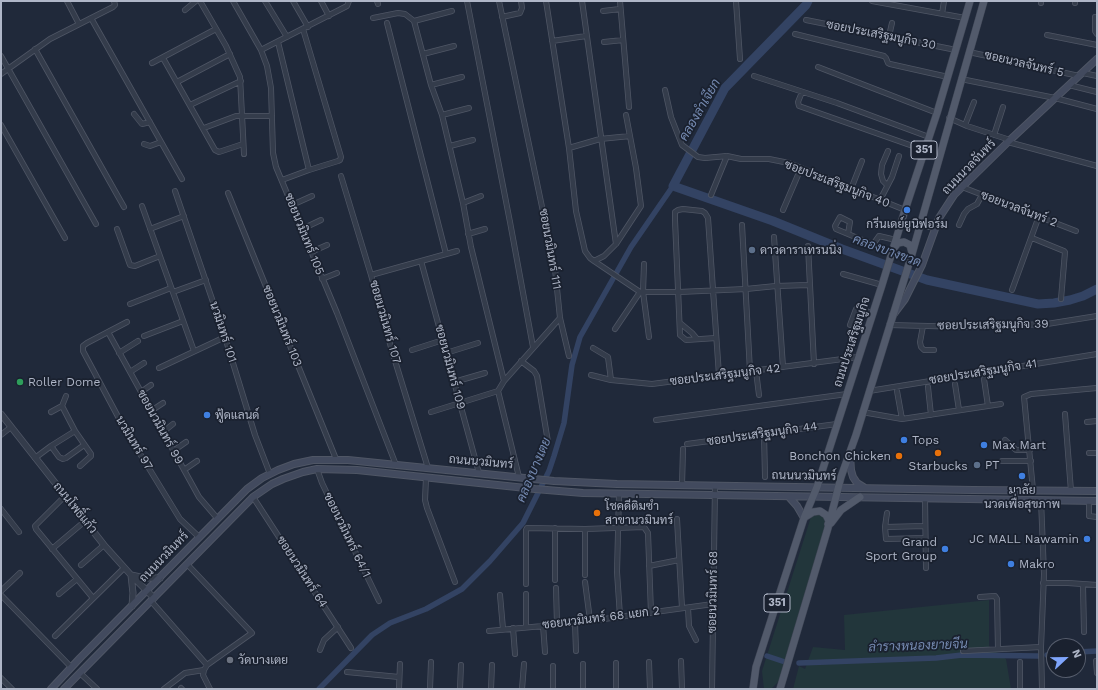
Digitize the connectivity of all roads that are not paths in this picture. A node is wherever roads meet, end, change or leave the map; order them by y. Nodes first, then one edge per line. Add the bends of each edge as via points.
1 (67, 1) edge
2 (114, 1) edge
3 (196, 1) edge
4 (200, 1) edge
5 (233, 1) edge
6 (265, 1) edge
7 (293, 1) edge
8 (321, 1) edge
9 (349, 1) edge
10 (467, 1) edge
11 (499, 1) edge
12 (521, 1) edge
13 (546, 1) edge
14 (582, 1) edge
15 (620, 1) edge
16 (736, 1) edge
17 (872, 1) edge
18 (944, 1) edge
19 (968, 1) edge
20 (984, 1) edge
21 (620, 9) junction
22 (185, 10) dead end
23 (452, 10) dead end
24 (603, 11) dead end
25 (942, 14) junction
26 (329, 16) junction
27 (502, 17) junction
28 (1095, 17) dead end
29 (91, 18) junction
30 (373, 18) dead end
31 (965, 18) junction
32 (806, 20) dead end
33 (414, 21) junction
34 (387, 23) dead end
35 (892, 23) dead end
36 (79, 24) junction
37 (308, 27) junction
38 (216, 29) junction
39 (303, 29) junction
40 (795, 34) dead end
41 (1097, 34) edge
42 (1047, 35) dead end
43 (586, 36) junction
44 (889, 36) junction
45 (287, 37) junction
46 (552, 40) junction
47 (623, 40) junction
48 (278, 42) junction
49 (604, 42) dead end
50 (1097, 45) edge
51 (454, 46) dead end
52 (35, 49) junction
53 (261, 50) junction
54 (956, 50) junction
55 (969, 52) junction
56 (230, 54) junction
57 (423, 54) junction
58 (1, 56) edge
59 (163, 58) junction
60 (740, 59) dead end
61 (1097, 59) edge
62 (152, 63) dead end
63 (818, 67) dead end
64 (8, 69) junction
65 (1, 74) edge
66 (1081, 74) junction
67 (754, 76) dead end
68 (1097, 76) edge
69 (462, 77) dead end
70 (948, 77) junction
71 (961, 79) junction
72 (241, 81) junction
73 (177, 82) junction
74 (431, 85) junction
75 (1069, 85) junction
76 (665, 90) dead end
77 (802, 92) junction
78 (1097, 92) edge
79 (1055, 98) junction
80 (974, 102) dead end
81 (190, 105) junction
82 (629, 106) dead end
83 (1003, 107) dead end
84 (469, 108) dead end
85 (1097, 109) edge
86 (937, 113) junction
87 (134, 114) dead end
88 (242, 115) junction
89 (626, 115) dead end
90 (272, 116) junction
91 (442, 116) junction
92 (950, 118) junction
93 (150, 122) junction
94 (1, 125) edge
95 (965, 125) junction
96 (204, 128) junction
97 (994, 135) junction
98 (630, 136) junction
99 (929, 137) junction
100 (473, 140) dead end
101 (600, 140) junction
102 (1009, 141) junction
103 (161, 142) junction
104 (144, 144) dead end
105 (243, 144) junction
106 (450, 146) junction
107 (569, 148) junction
108 (924, 150) junction
109 (888, 151) dead end
110 (244, 154) dead end
111 (727, 156) junction
112 (899, 156) dead end
113 (862, 161) dead end
114 (1097, 166) edge
115 (801, 168) junction
116 (309, 170) junction
117 (341, 176) dead end
118 (182, 179) dead end
119 (282, 180) junction
120 (887, 185) junction
121 (962, 187) junction
122 (851, 189) junction
123 (175, 191) dead end
124 (228, 193) dead end
125 (711, 195) dead end
126 (982, 195) junction
127 (312, 196) dead end
128 (481, 196) dead end
129 (880, 200) junction
130 (463, 202) junction
131 (292, 205) junction
132 (124, 206) dead end
133 (142, 206) dead end
134 (783, 210) dead end
135 (905, 210) junction
136 (184, 216) junction
137 (1039, 216) junction
138 (321, 220) dead end
139 (920, 222) junction
140 (938, 222) junction
141 (96, 224) dead end
142 (742, 225) dead end
143 (958, 225) dead end
144 (150, 229) junction
145 (302, 229) junction
146 (485, 229) dead end
147 (117, 230) dead end
148 (1076, 230) dead end
149 (468, 234) junction
150 (848, 234) dead end
151 (774, 236) dead end
152 (65, 238) dead end
153 (1032, 238) junction
154 (896, 240) junction
155 (616, 244) junction
156 (327, 245) dead end
157 (808, 246) dead end
158 (457, 251) dead end
159 (311, 252) junction
160 (892, 253) junction
161 (446, 254) junction
162 (912, 254) junction
163 (160, 256) junction
164 (421, 261) junction
165 (594, 261) junction
166 (644, 264) dead end
167 (337, 273) dead end
168 (844, 274) dead end
169 (371, 275) junction
170 (322, 278) junction
171 (206, 280) junction
172 (883, 282) junction
173 (809, 285) junction
174 (776, 286) junction
175 (746, 289) junction
176 (172, 290) junction
177 (713, 290) junction
178 (1012, 290) dead end
179 (641, 292) junction
180 (678, 292) junction
181 (1061, 299) dead end
182 (130, 304) dead end
183 (873, 313) junction
184 (892, 316) junction
185 (1097, 316) edge
186 (560, 318) junction
187 (183, 321) junction
188 (127, 322) dead end
189 (680, 323) junction
190 (850, 324) dead end
191 (889, 325) junction
192 (923, 326) junction
193 (615, 329) dead end
194 (108, 332) junction
195 (144, 336) dead end
196 (225, 337) junction
197 (649, 337) dead end
198 (716, 338) junction
199 (696, 339) junction
200 (443, 340) junction
201 (138, 341) dead end
202 (478, 343) dead end
203 (533, 347) junction
204 (593, 348) dead end
205 (412, 350) dead end
206 (934, 350) dead end
207 (194, 351) junction
208 (119, 352) junction
209 (446, 353) junction
210 (1097, 354) edge
211 (569, 356) dead end
212 (858, 357) junction
213 (521, 361) junction
214 (144, 363) dead end
215 (814, 364) junction
216 (783, 367) junction
217 (159, 368) dead end
218 (750, 371) junction
219 (756, 371) junction
220 (130, 372) junction
221 (485, 374) dead end
222 (719, 374) junction
223 (591, 375) dead end
224 (984, 379) dead end
225 (611, 380) junction
226 (504, 381) junction
227 (454, 382) junction
228 (955, 384) dead end
229 (151, 385) dead end
230 (928, 387) dead end
231 (1097, 388) edge
232 (498, 391) junction
233 (869, 391) junction
234 (897, 391) dead end
235 (140, 392) junction
236 (847, 394) junction
237 (759, 395) dead end
238 (66, 396) dead end
239 (163, 403) dead end
240 (460, 403) junction
241 (1001, 404) dead end
242 (62, 406) junction
243 (988, 406) junction
244 (959, 410) junction
245 (151, 411) junction
246 (51, 412) dead end
247 (431, 412) dead end
248 (862, 412) junction
249 (1, 414) edge
250 (931, 414) junction
251 (1065, 414) dead end
252 (902, 419) junction
253 (656, 420) dead end
254 (1097, 421) edge
255 (1087, 422) dead end
256 (173, 424) dead end
257 (837, 424) junction
258 (10, 427) junction
259 (75, 431) junction
260 (162, 432) junction
261 (764, 434) junction
262 (1, 435) edge
263 (1005, 440) dead end
264 (186, 442) dead end
265 (548, 442) dead end
266 (687, 444) dead end
267 (84, 445) junction
268 (51, 446) junction
269 (683, 449) dead end
270 (173, 450) junction
271 (1030, 450) junction
272 (850, 451) junction
273 (1089, 453) dead end
274 (1097, 453) edge
275 (35, 458) junction
276 (336, 459) junction
277 (197, 461) dead end
278 (1002, 461) dead end
279 (1031, 461) junction
280 (396, 465) junction
281 (80, 466) dead end
282 (428, 468) junction
283 (317, 469) junction
284 (184, 470) junction
285 (479, 473) junction
286 (270, 474) junction
287 (518, 477) junction
288 (764, 477) dead end
289 (426, 478) junction
290 (682, 485) junction
291 (715, 486) junction
292 (817, 487) junction
293 (838, 487) junction
294 (866, 488) junction
295 (1033, 490) junction
296 (1071, 491) junction
297 (1097, 491) edge
298 (619, 494) junction
299 (715, 495) junction
300 (65, 496) junction
301 (813, 496) junction
302 (836, 496) junction
303 (253, 497) junction
304 (789, 497) junction
305 (860, 497) junction
306 (925, 499) junction
307 (1041, 500) junction
308 (1089, 501) junction
309 (1097, 501) edge
310 (1, 509) edge
311 (887, 513) dead end
312 (1097, 517) edge
313 (217, 518) junction
314 (804, 518) junction
315 (677, 519) dead end
316 (85, 521) junction
317 (925, 526) junction
318 (885, 527) junction
319 (555, 528) junction
320 (617, 528) junction
321 (828, 528) junction
322 (586, 529) junction
323 (19, 532) dead end
324 (199, 537) junction
325 (925, 538) junction
326 (104, 545) junction
327 (52, 550) junction
328 (679, 560) junction
329 (187, 564) junction
330 (81, 565) dead end
331 (649, 566) junction
332 (124, 568) junction
333 (926, 568) dead end
334 (20, 573) dead end
335 (131, 575) junction
336 (585, 575) dead end
337 (160, 578) junction
338 (77, 579) junction
339 (555, 580) dead end
340 (455, 582) dead end
341 (585, 582) dead end
342 (1044, 583) junction
343 (526, 584) dead end
344 (1083, 585) junction
345 (1097, 585) edge
346 (556, 588) dead end
347 (1, 591) edge
348 (147, 591) junction
349 (59, 594) dead end
350 (526, 594) dead end
351 (1, 595) edge
352 (500, 595) dead end
353 (980, 597) dead end
354 (93, 598) junction
355 (152, 600) junction
356 (379, 601) dead end
357 (713, 604) junction
358 (132, 606) junction
359 (682, 608) junction
360 (688, 608) junction
361 (651, 612) junction
362 (620, 616) junction
363 (590, 620) junction
364 (575, 623) junction
365 (557, 624) junction
366 (543, 625) junction
367 (338, 627) junction
368 (526, 627) junction
369 (513, 628) junction
370 (503, 629) junction
371 (490, 631) dead end
372 (1084, 632) dead end
373 (55, 636) dead end
374 (696, 640) dead end
375 (1041, 647) junction
376 (351, 648) dead end
377 (998, 649) junction
378 (320, 650) dead end
379 (576, 651) dead end
380 (545, 652) dead end
381 (962, 652) dead end
382 (515, 654) dead end
383 (681, 660) dead end
384 (1096, 661) edge
385 (431, 662) dead end
386 (650, 662) dead end
387 (1020, 662) dead end
388 (616, 663) dead end
389 (400, 664) dead end
390 (524, 664) dead end
391 (583, 664) dead end
392 (207, 665) junction
393 (461, 665) dead end
394 (492, 665) dead end
395 (553, 666) dead end
396 (71, 667) junction
397 (204, 670) junction
398 (347, 672) dead end
399 (80, 673) junction
400 (1097, 673) edge
401 (1, 678) edge
402 (399, 678) junction
403 (12, 689) edge
404 (51, 689) edge
405 (64, 689) edge
406 (97, 689) edge
407 (164, 689) edge
408 (210, 689) edge
409 (398, 689) edge
410 (430, 689) edge
411 (460, 689) edge
412 (490, 689) edge
413 (522, 689) edge
414 (552, 689) edge
415 (583, 689) edge
416 (616, 689) edge
417 (650, 689) edge
418 (682, 689) edge
419 (712, 689) edge
420 (753, 689) edge
421 (780, 689) edge
422 (1020, 689) edge
423 (1042, 689) edge

1 - 36 street
2 - 29 street via 113,7
3 - 22 street
4 - 38 street
5 - 53 street, ซอยนวมินทร์ 105
6 - 45 street
7 - 37 street
8 - 26 street
9 - 26 street via 348,6
10 - 203 street
11 - 27 street, ซอยนวมินทร์ 111
12 - 27 street via 520,13
13 - 46 street
14 - 43 street
15 - 21 street
16 - 60 street
17 - 25 street
18 - 25 street
19 - 31 main road, ถนนประเสริฐมนูกิจ / 351
20 - 55 main road, 351
21 - 24 street
21 - 47 street
23 - 33 street
25 - 31 street
26 - 37 street
27 - 186 street, ซอยนวมินทร์ 111 via 556,269
28 - 41 street
29 - 36 street
29 - 93 street
30 - 33 street via 398,13 405,14
31 - 54 main road, ถนนประเสริฐมนูกิจ / 351
32 - 44 street, ซอยประเสริฐมนูกิจ 30
33 - 57 street
34 - 161 street
35 - 44 street
36 - 52 street
37 - 39 street
38 - 56 street
38 - 59 street
39 - 45 street
39 - 116 street via 341,158 339,161
40 - 70 street via 884,56 890,64
42 - 50 street
43 - 46 street
43 - 101 street
44 - 54 street, ซอยประเสริฐมนูกิจ 30
45 - 48 street
46 - 107 street
47 - 49 street
47 - 82 street
48 - 53 street
48 - 116 street
51 - 57 street
52 - 64 street
52 - 132 street
53 - 90 street, ซอยนวมินทร์ 105 via 269,76
54 - 55 main road
54 - 70 main road, ถนนประเสริฐมนูกิจ / 351
55 - 66 street, ซอยนวลจันทร์ 5
55 - 71 main road, 351
56 - 72 street
56 - 73 street
57 - 74 street
58 - 64 street
59 - 62 street
59 - 73 street
61 - 66 main road, ถนนนวลจันทร์
63 - 86 street
64 - 65 street
64 - 141 street
66 - 68 street, ซอยนวลจันทร์ 5
66 - 75 main road, ถนนนวลจันทร์
67 - 77 street
69 - 74 street
70 - 86 main road, ถนนประเสริฐมนูกิจ / 351
71 - 79 street
71 - 92 main road, 351
72 - 81 street
72 - 88 street
73 - 81 street
74 - 91 street
75 - 78 street
75 - 79 main road, ถนนนวลจันทร์
76 - 111 street, ซอยประเสริฐมนูกิจ 40 via 671,117 682,145 698,157
77 - 99 street
77 - 108 street via 799,106
79 - 85 street
79 - 102 main road, ถนนนวลจันทร์
80 - 95 street
81 - 96 street
83 - 97 street
84 - 91 street
86 - 99 main road, ถนนประเสริฐมนูกิจ / 351
87 - 93 street via 142,124
88 - 90 street
88 - 96 street
88 - 105 street
89 - 98 street
90 - 119 street, ซอยนวมินทร์ 105 via 274,160
91 - 106 street
92 - 95 street
92 - 139 main road, 351
93 - 103 street
94 - 152 street
95 - 97 street
96 - 105 street via 217,152
97 - 102 street
98 - 101 street
98 - 155 street via 641,206
99 - 108 main road, ถนนประเสริฐมนูกิจ / 351
100 - 106 street
101 - 107 street
101 - 155 street
102 - 114 street
102 - 121 main road, ถนนนวลจันทร์
103 - 104 street via 150,146
103 - 118 street
105 - 110 street
106 - 130 street
107 - 165 street via 576,211 585,251
108 - 135 main road, ถนนประเสริฐมนูกิจ / 351
109 - 120 street via 881,174
111 - 115 street, ซอยประเสริฐมนูกิจ 40 via 769,159
111 - 125 street
112 - 120 street
113 - 122 street
115 - 122 street, ซอยประเสริฐมนูกิจ 40
115 - 134 street
116 - 119 street
117 - 169 street, ซอยนวมินทร์ 107
119 - 131 street, ซอยนวมินทร์ 105
120 - 129 street
121 - 126 street, ซอยนวลจันทร์ 2
121 - 140 main road, ถนนนวลจันทร์
122 - 129 street, ซอยประเสริฐมนูกิจ 40
123 - 136 street, นวมินทร์ 101
124 - 276 street, ซอยนวมินทร์ 103
126 - 137 street, ซอยนวลจันทร์ 2
126 - 143 street via 977,204 968,209
127 - 131 street
128 - 130 street
129 - 135 street, ซอยประเสริฐมนูกิจ 40
130 - 149 street
131 - 145 street, ซอยนวมินทร์ 105
133 - 144 street
135 - 154 main road, ถนนประเสริฐมนูกิจ / 351
136 - 144 street
136 - 171 street, นวมินทร์ 101
137 - 148 street, ซอยนวลจันทร์ 2
137 - 153 street
138 - 145 street
139 - 140 main road via 929,226
139 - 162 main road, 351
140 - 184 main road, ถนนนวลจันทร์ via 922,266
142 - 175 street
144 - 163 street
145 - 159 street, ซอยนวมินทร์ 105
146 - 149 street
147 - 163 street via 132,266
149 - 226 street
150 - 154 street via 872,244 879,236
151 - 174 street
153 - 178 street
153 - 181 street via 1065,252
154 - 160 main road, ถนนประเสริฐมนูกิจ / 351
155 - 165 street via 604,256
156 - 159 street
157 - 173 street
158 - 161 street
159 - 170 street, ซอยนวมินทร์ 105
160 - 162 main road via 896,244 904,242 911,248
160 - 172 main road, ถนนประเสริฐมนูกิจ / 351
161 - 164 street
162 - 184 main road, 351
163 - 176 street
164 - 169 street
164 - 200 street, ซอยนวมินทร์ 109
165 - 179 street
166 - 179 street
167 - 170 street
168 - 172 street
169 - 282 street, ซอยนวมินทร์ 107
170 - 280 street, ซอยนวมินทร์ 105
171 - 176 street
171 - 196 street, นวมินทร์ 101
172 - 183 main road, ถนนประเสริฐมนูกิจ / 351
173 - 174 street
173 - 215 street
174 - 175 street
174 - 216 street
175 - 177 street
175 - 218 street
176 - 182 street
176 - 187 street
177 - 180 street
177 - 180 street via 707,215 702,211 683,209 675,212
177 - 198 street
179 - 180 street
179 - 193 street
179 - 197 street
180 - 189 street
183 - 190 street via 856,309
183 - 212 main road, ถนนประเสริฐมนูกิจ / 351
184 - 191 main road, 351
185 - 192 street, ซอยประเสริฐมนูกิจ 39 via 1047,324
186 - 203 street
186 - 211 street, ซอยนวมินทร์ 111
187 - 195 street
187 - 207 street
188 - 194 street
189 - 199 street
189 - 199 street via 680,335 683,338
191 - 192 street, ซอยประเสริฐมนูกิจ 39
191 - 233 main road, 351
192 - 206 street via 921,347 924,350
194 - 208 street, ซอยนวมินทร์ 99
194 - 324 street, นวมินทร์ 97 via 87,342 83,346 83,351 123,426 180,519
196 - 207 street
196 - 286 street, นวมินทร์ 101 via 254,434
198 - 199 street
198 - 222 street
200 - 205 street
200 - 209 street, ซอยนวมินทร์ 109
201 - 208 street
202 - 209 street
203 - 213 street
204 - 225 street via 608,357
207 - 217 street
208 - 220 street, ซอยนวมินทร์ 99
209 - 227 street, ซอยนวมินทร์ 109
210 - 233 street, ซอยประเสริฐมนูกิจ 41
212 - 215 street, ซอยประเสริฐมนูกิจ 42
212 - 236 main road, ถนนประเสริฐมนูกิจ / 351
213 - 226 street
213 - 265 street via 537,376
214 - 220 street
215 - 216 street, ซอยประเสริฐมนูกิจ 42
216 - 219 street, ซอยประเสริฐมนูกิจ 42
218 - 219 street, ซอยประเสริฐมนูกิจ 42
218 - 222 street, ซอยประเสริฐมนูกิจ 42
219 - 237 street
220 - 235 street, ซอยนวมินทร์ 99
221 - 227 street
222 - 225 street, ซอยประเสริฐมนูกิจ 42 via 652,384
223 - 225 street, ซอยประเสริฐมนูกิจ 42
224 - 243 street
226 - 232 street
227 - 240 street, ซอยนวมินทร์ 109
228 - 244 street
229 - 235 street
230 - 250 street
231 - 271 street via 1031,394 1024,397
232 - 240 street
232 - 287 street
233 - 248 main road, 351
234 - 252 street
235 - 245 street, ซอยนวมินทร์ 99
236 - 253 street
236 - 257 main road, ถนนประเสริฐมนูกิจ / 351
238 - 242 street
239 - 245 street
240 - 247 street
240 - 285 street, ซอยนวมินทร์ 109
241 - 243 street
242 - 246 street
242 - 259 street
243 - 244 street
244 - 250 street
245 - 260 street, ซอยนวมินทร์ 99
248 - 252 street
248 - 272 main road, 351
249 - 258 street, ถนนโพธิ์แก้ว
250 - 252 street
251 - 296 street
254 - 255 street
256 - 260 street
257 - 261 street, ซอยประเสริฐมนูกิจ 44
257 - 292 main road, ถนนประเสริฐมนูกิจ / 351
258 - 262 street
258 - 275 street, ถนนโพธิ์แก้ว
259 - 267 street
259 - 268 street
260 - 270 street, ซอยนวมินทร์ 99
261 - 266 street, ซอยประเสริฐมนูกิจ 44
261 - 288 street
263 - 271 street via 1016,450
264 - 270 street
267 - 268 street via 62,459
267 - 281 street via 91,456
268 - 275 street
269 - 290 street
270 - 284 street, ซอยนวมินทร์ 99
271 - 279 street
272 - 293 main road, 351
272 - 294 main road via 853,477
273 - 274 street
275 - 300 street, ถนนโพธิ์แก้ว
276 - 280 main road, ถนนนวมินทร์
276 - 286 main road, ถนนนวมินทร์ via 303,462
277 - 284 street
278 - 279 street
279 - 295 street
280 - 282 main road, ถนนนวมินทร์
282 - 285 main road, ถนนนวมินทร์
283 - 289 main road, ถนนนวมินทร์
283 - 303 main road, ถนนนวมินทร์ via 283,479
283 - 356 street, ซอยนวมินทร์ 64/1
284 - 313 street, ซอยนวมินทร์ 99 via 199,497
285 - 287 main road, ถนนนวมินทร์
286 - 313 main road, ถนนนวมินทร์ via 247,489
287 - 290 main road, ถนนนวมินทร์ via 617,484
289 - 298 main road, ถนนนวมินทร์ via 550,491
289 - 340 street via 427,508
290 - 291 main road, ถนนนวมินทร์
291 - 292 main road, ถนนนวมินทร์
291 - 299 street, ซอยนวมินทร์ 68
292 - 293 main road, ถนนนวมินทร์
292 - 301 main road, ถนนประเสริฐมนูกิจ / 351
293 - 294 main road, ถนนนวมินทร์
293 - 302 main road, 351
294 - 295 main road, ถนนนวมินทร์
295 - 296 main road, ถนนนวมินทร์
296 - 297 main road, ถนนนวมินทร์
298 - 299 main road, ถนนนวมินทร์
298 - 320 street
299 - 304 main road, ถนนนวมินทร์
299 - 357 street, ซอยนวมินทร์ 68
300 - 316 street, ถนนโพธิ์แก้ว
300 - 327 street via 35,526
301 - 302 main road, ถนนนวมินทร์
301 - 304 main road, ถนนนวมินทร์
301 - 314 main road, ถนนประเสริฐมนูกิจ / 351
302 - 305 main road, ถนนนวมินทร์
302 - 321 main road, 351
303 - 329 main road, ถนนนวมินทร์
303 - 367 street, ซอยนวมินทร์ 64
304 - 314 main road
305 - 306 main road, ถนนนวมินทร์
305 - 321 main road via 841,510
306 - 307 main road, ถนนนวมินทร์
306 - 317 street
307 - 308 main road, ถนนนวมินทร์
307 - 342 street
308 - 309 main road, ถนนนวมินทร์
308 - 312 street via 1089,516
310 - 323 street
311 - 318 street
313 - 324 main road, ถนนนวมินทร์
314 - 321 main road via 820,511 829,521
314 - 420 main road, ถนนประเสริฐมนูกิจ / 351 via 759,660
315 - 328 street
316 - 326 street, ถนนโพธิ์แก้ว
316 - 327 street
317 - 318 street
317 - 325 street
318 - 325 street via 885,537 888,540
319 - 322 street
319 - 339 street
319 - 343 street via 529,527 526,530
320 - 322 street
320 - 331 street via 644,527 648,534
320 - 362 street
321 - 421 main road, 351
322 - 336 street
324 - 337 main road, ถนนนวมินทร์
325 - 333 street
326 - 330 street
326 - 332 street, ถนนโพธิ์แก้ว
327 - 338 street
328 - 331 street
328 - 359 street
329 - 355 main road, ถนนนวมินทร์
329 - 392 street via 252,633
331 - 361 street
332 - 335 street, ถนนโพธิ์แก้ว
332 - 354 street
334 - 347 street
335 - 337 street
335 - 348 street, ถนนโพธิ์แก้ว
335 - 358 street
337 - 348 main road, ถนนนวมินทร์
338 - 349 street
338 - 354 street
341 - 363 street
342 - 344 street
342 - 375 street
344 - 345 street
344 - 372 street
346 - 365 street
348 - 355 street, ถนนโพธิ์แก้ว
348 - 358 main road, ถนนนวมินทร์
350 - 368 street
351 - 396 street
352 - 370 street
353 - 377 street via 995,596 997,600
354 - 373 street
355 - 392 street
355 - 399 main road, ถนนนวมินทร์
357 - 360 street, ซอยนวมินทร์ 68 แยก 2
357 - 419 street, ซอยนวมินทร์ 68
358 - 396 main road, ถนนนวมินทร์
359 - 360 street, ซอยนวมินทร์ 68 แยก 2
359 - 361 street, ซอยนวมินทร์ 68 แยก 2
360 - 374 street via 689,626
361 - 362 street, ซอยนวมินทร์ 68 แยก 2
362 - 363 street, ซอยนวมินทร์ 68 แยก 2
363 - 364 street, ซอยนวมินทร์ 68 แยก 2
364 - 365 street, ซอยนวมินทร์ 68 แยก 2
364 - 379 street
365 - 366 street, ซอยนวมินทร์ 68 แยก 2
366 - 368 street, ซอยนวมินทร์ 68 แยก 2
366 - 380 street
367 - 376 street, ซอยนวมินทร์ 64
367 - 378 street via 324,640
368 - 369 street, ซอยนวมินทร์ 68 แยก 2
369 - 370 street, ซอยนวมินทร์ 68 แยก 2
369 - 382 street
370 - 371 street, ซอยนวมินทร์ 68 แยก 2
375 - 377 street
375 - 423 street
377 - 381 street
383 - 418 street
384 - 400 street
385 - 410 street
386 - 417 street
387 - 422 street
388 - 416 street
389 - 402 street
390 - 413 street
391 - 415 street
392 - 397 street
393 - 411 street
394 - 412 street
395 - 414 street
396 - 404 main road, ถนนนวมินทร์
397 - 407 street via 185,673
397 - 408 street via 203,675
398 - 402 street
399 - 405 main road, ถนนนวมินทร์
399 - 406 street
401 - 403 street
402 - 409 street

